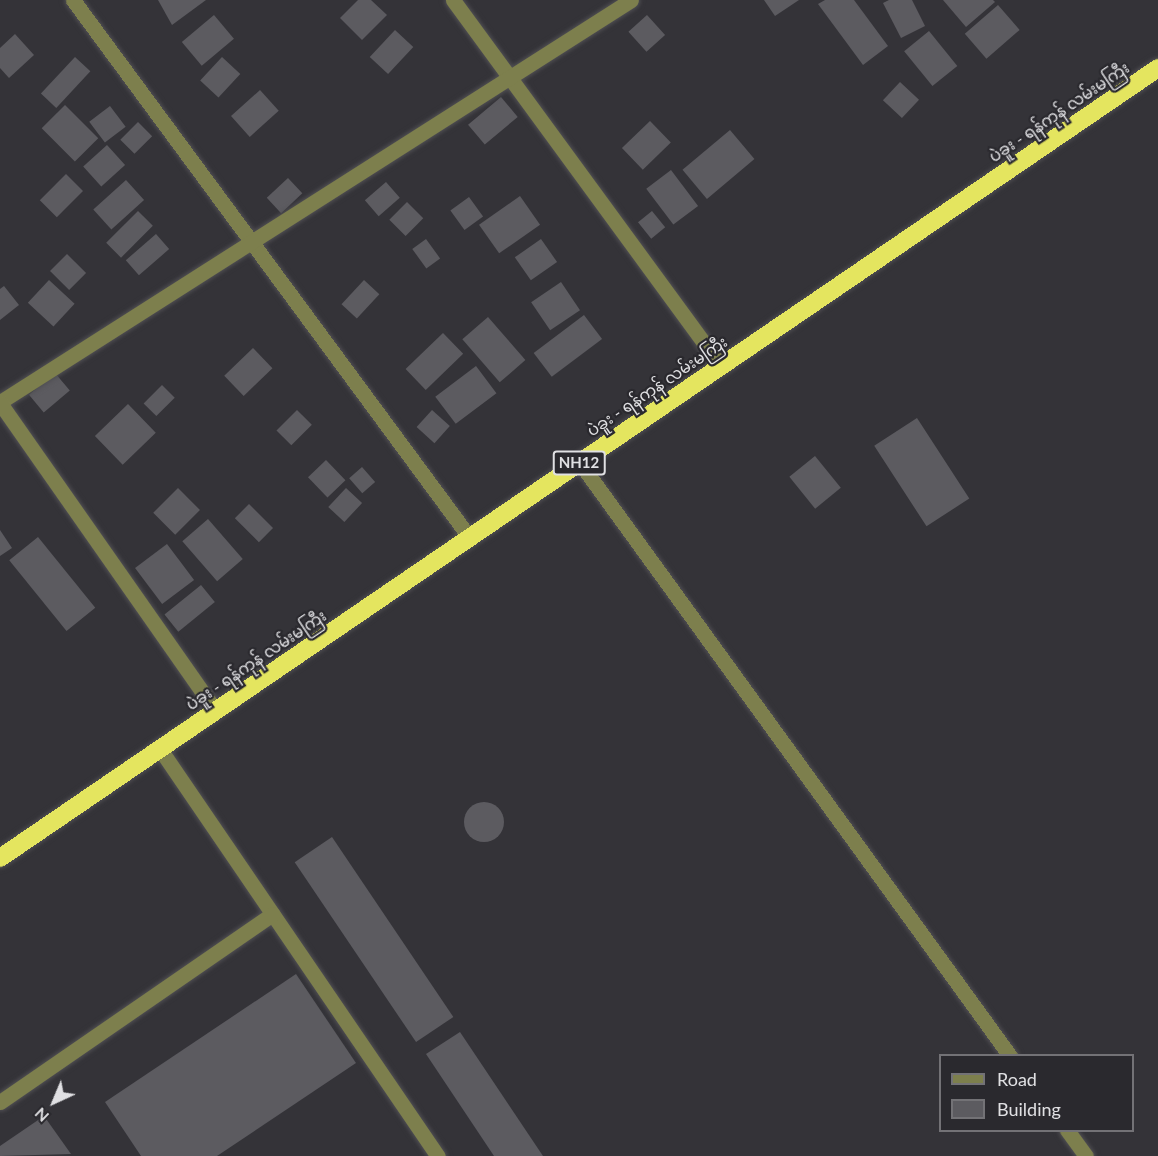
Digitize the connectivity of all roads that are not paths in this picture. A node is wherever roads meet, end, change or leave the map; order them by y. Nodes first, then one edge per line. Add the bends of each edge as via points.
1 (73, 0) edge
2 (453, 0) edge
3 (631, 0) edge
4 (1158, 68) edge
5 (509, 76) junction
6 (253, 244) junction
7 (721, 366) junction
8 (0, 402) edge
9 (580, 463) junction
10 (470, 538) junction
11 (216, 711) junction
12 (160, 749) junction
13 (0, 858) edge
14 (273, 914) junction
15 (1009, 1054) edge
16 (0, 1102) edge
17 (1068, 1132) edge
18 (438, 1156) edge
19 (1086, 1156) edge

1 - 6 street
2 - 5 street
3 - 5 street
4 - 7 highway, ပဲခူး - ရန်ကုန် လမ်းမကြီး / NH12
5 - 6 street
5 - 7 street
6 - 8 street
6 - 10 street
7 - 9 highway, ပဲခူး - ရန်ကုန် လမ်းမကြီး / NH12
8 - 11 street
9 - 10 highway, ပဲခူး - ရန်ကုန် လမ်းမကြီး / NH12
9 - 15 street
10 - 11 highway, ပဲခူး - ရန်ကုန် လမ်းမကြီး / NH12
11 - 12 highway, ပဲခူး - ရန်ကုန် လမ်းမကြီး / NH12
12 - 13 highway, ပဲခူး - ရန်ကုန် လမ်းမကြီး / NH12
12 - 14 street
14 - 16 street
14 - 18 street
17 - 19 street

